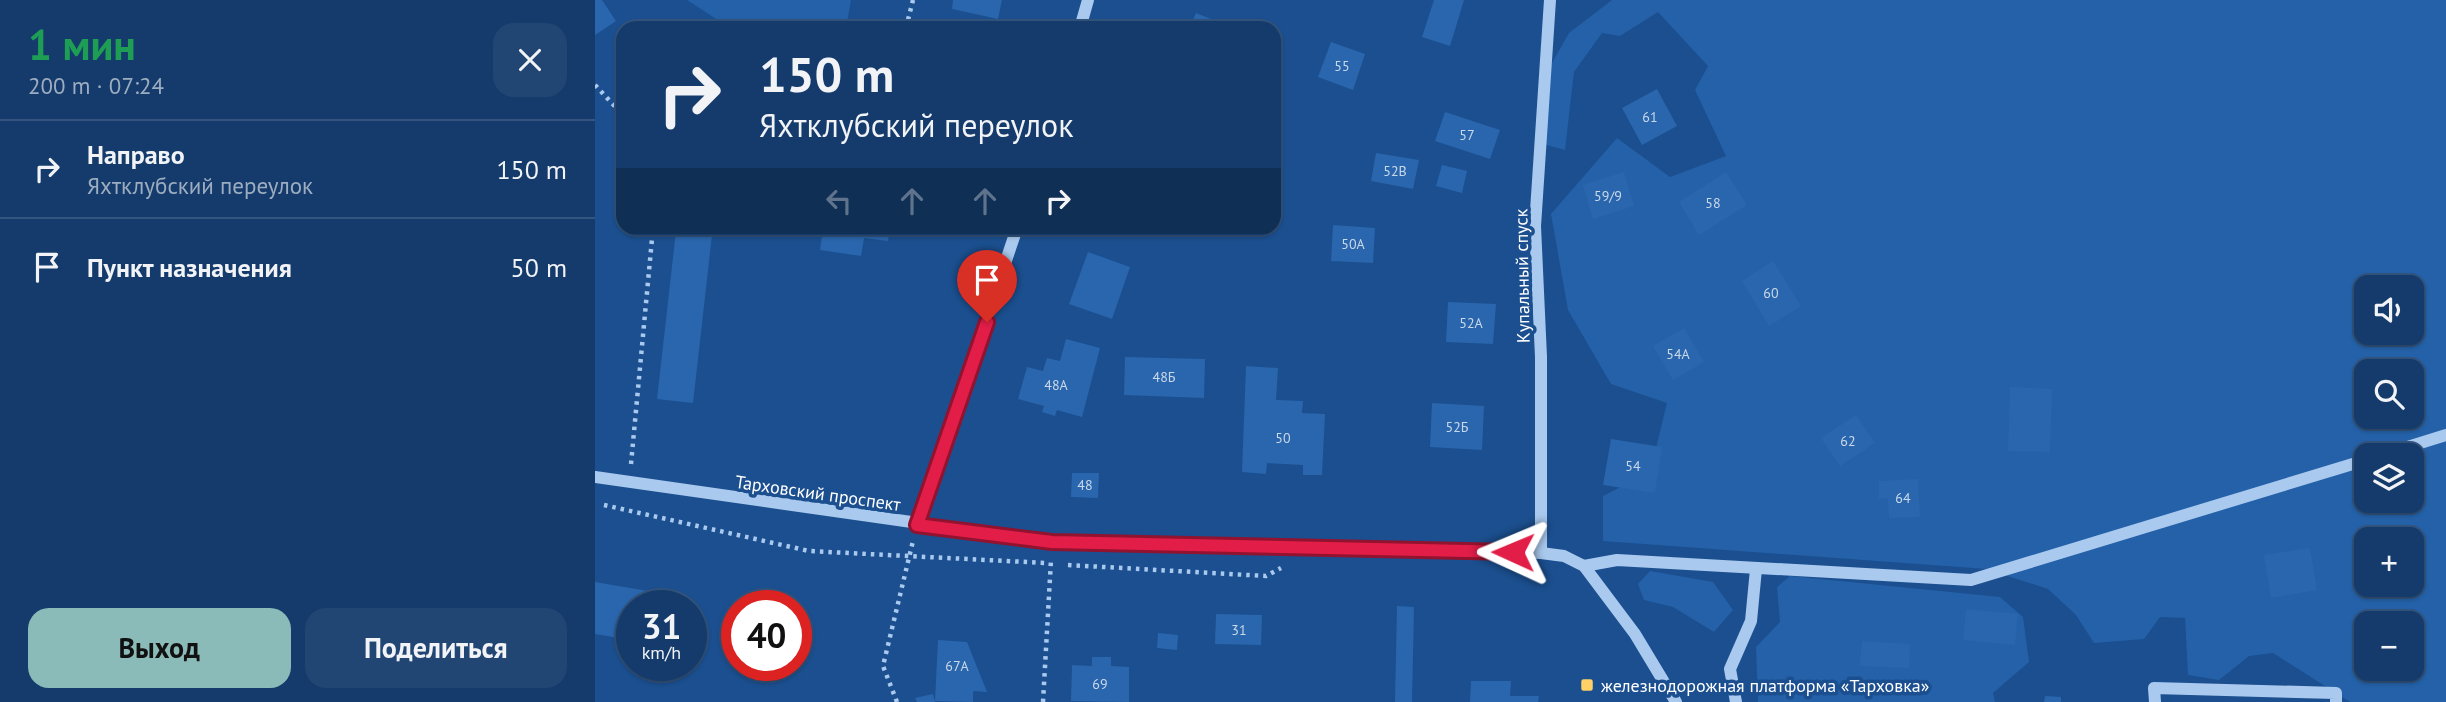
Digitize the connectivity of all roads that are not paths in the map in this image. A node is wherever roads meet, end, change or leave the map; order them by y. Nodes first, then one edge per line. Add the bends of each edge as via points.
1 (1089, 0) edge
2 (1551, 0) edge
3 (1082, 21) edge
4 (1015, 235) edge
5 (2446, 435) edge
6 (2420, 443) edge
7 (2354, 464) edge
8 (595, 477) edge
9 (917, 525) junction
10 (1541, 553) junction
11 (1584, 566) junction
12 (1756, 569) junction
13 (1676, 702) edge
14 (1736, 702) edge
15 (2155, 702) edge
16 (2336, 702) edge

1 - 3 street
2 - 10 street, Купальный спуск via 1535,226 1541,357
4 - 9 street
5 - 6 street
7 - 12 street via 1971,580
8 - 9 street, Тарховский проспект
9 - 10 street, Тарховский проспект via 1052,542
10 - 11 street, Тарховский проспект via 1565,556
11 - 12 street via 1617,560
11 - 13 street via 1635,634
12 - 14 street via 1751,621 1730,669
15 - 16 street via 2154,688 2336,693

